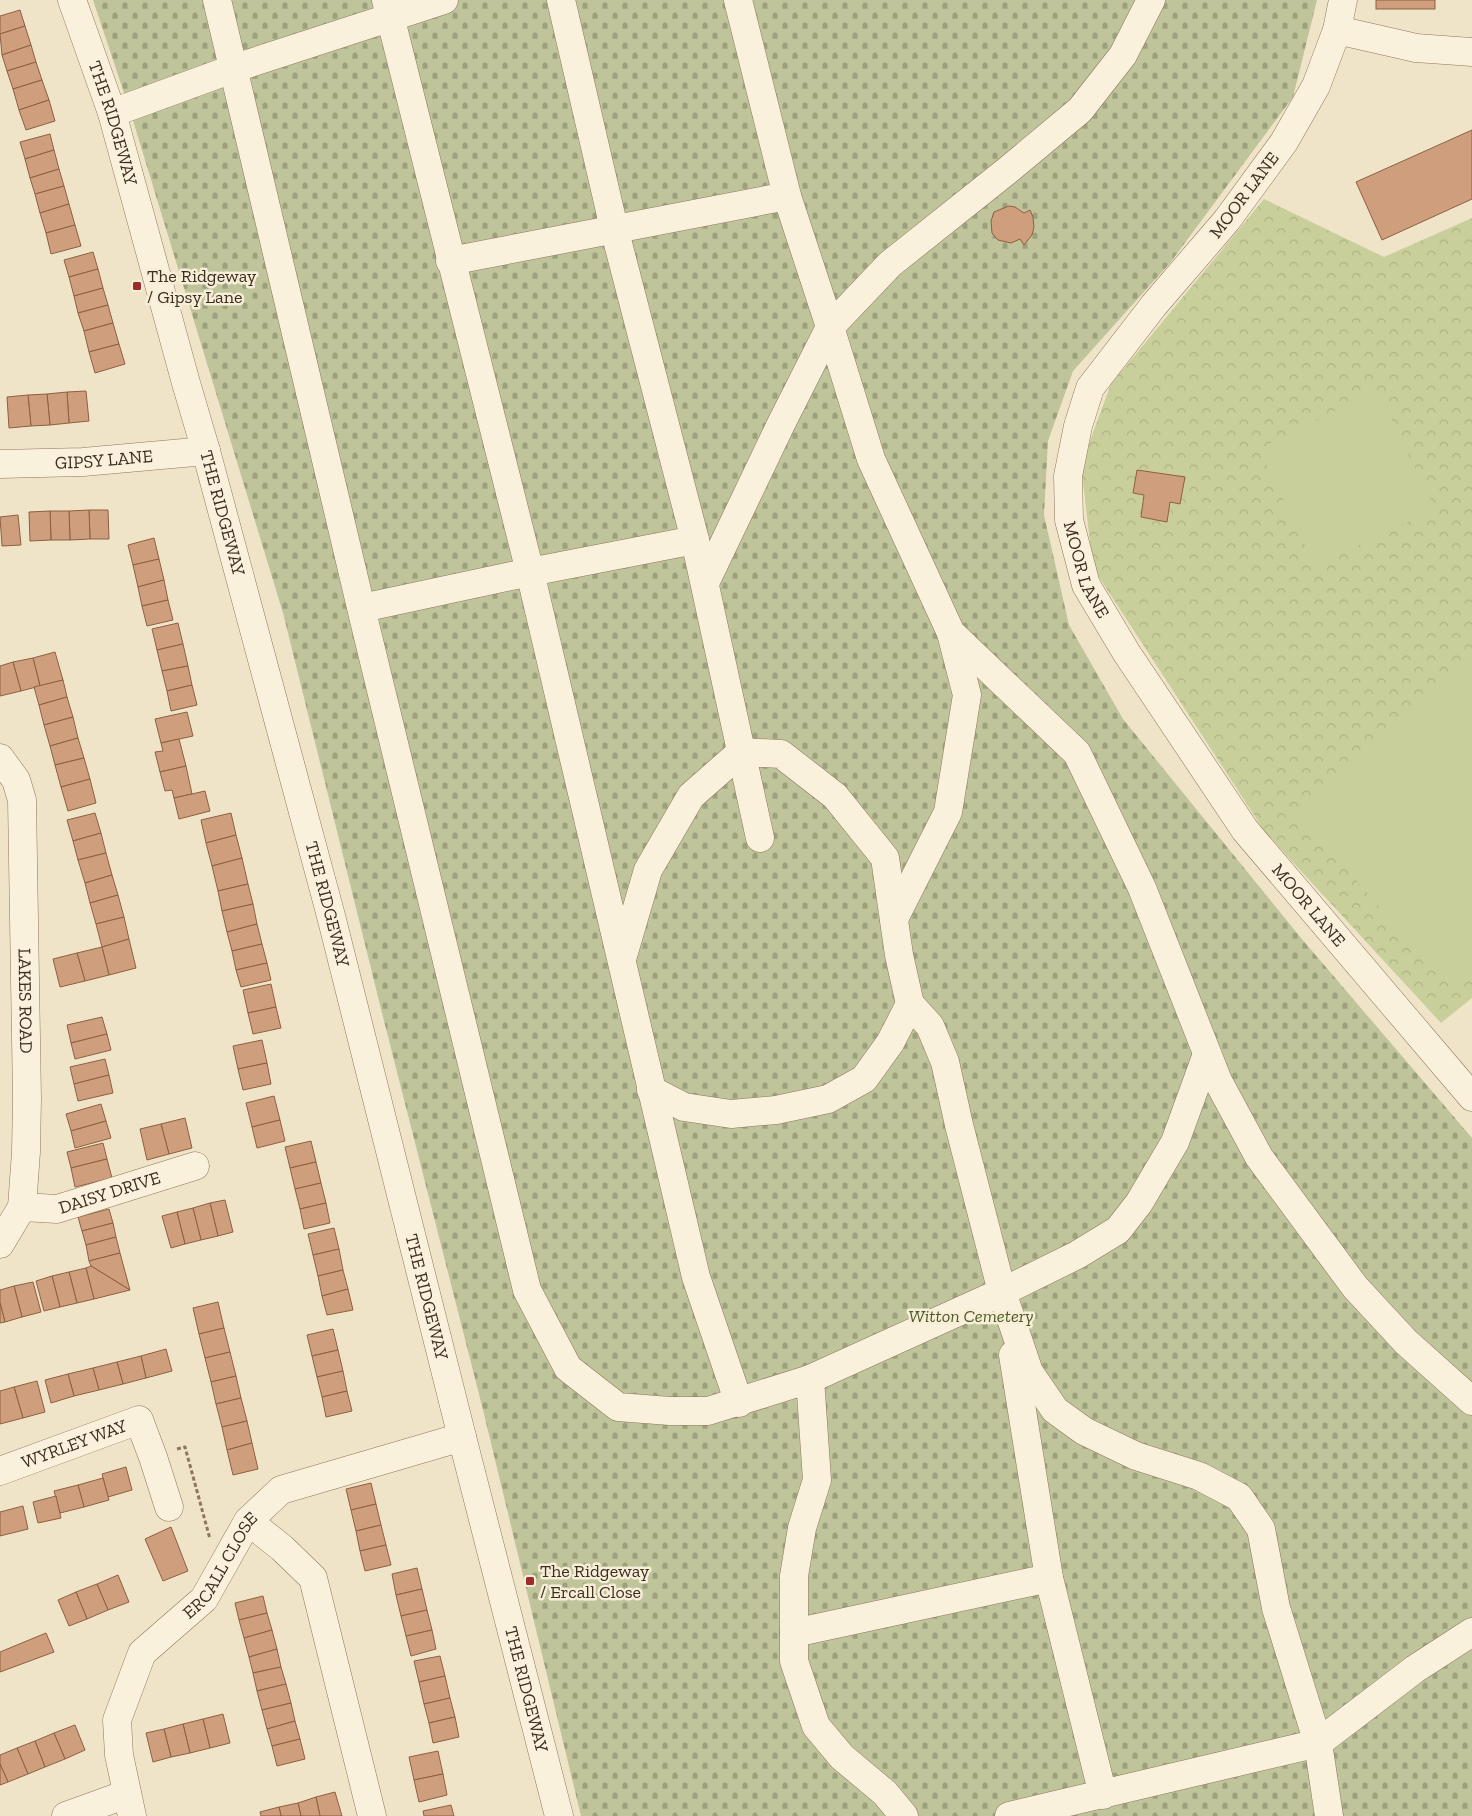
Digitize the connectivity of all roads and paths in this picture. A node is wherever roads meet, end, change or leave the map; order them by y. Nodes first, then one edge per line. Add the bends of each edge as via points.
1 (72, 0) edge
2 (217, 0) edge
3 (444, 0) edge
4 (561, 0) edge
5 (738, 0) edge
6 (1151, 0) edge
7 (1343, 0) edge
8 (388, 9) edge
9 (1337, 30) junction
10 (1472, 52) edge
11 (235, 68) junction
12 (112, 113) junction
13 (787, 196) junction
14 (614, 228) junction
15 (450, 261) junction
16 (830, 327) junction
17 (206, 451) junction
18 (0, 464) edge
19 (695, 540) junction
20 (530, 572) junction
21 (705, 583) junction
22 (362, 608) junction
23 (951, 633) junction
24 (741, 752) junction
25 (0, 758) edge
26 (760, 838) dead end
27 (894, 919) junction
28 (622, 961) junction
29 (910, 1004) junction
30 (1207, 1054) junction
31 (651, 1090) junction
32 (1472, 1096) edge
33 (196, 1166) dead end
34 (22, 1207) junction
35 (0, 1244) edge
36 (1002, 1292) junction
37 (810, 1379) junction
38 (1472, 1401) edge
39 (739, 1402) junction
40 (462, 1437) junction
41 (154, 1457) junction
42 (0, 1471) edge
43 (169, 1507) dead end
44 (248, 1521) junction
45 (219, 1573) junction
46 (1048, 1578) junction
47 (1472, 1632) edge
48 (794, 1633) junction
49 (1318, 1743) junction
50 (1103, 1795) junction
51 (130, 1805) edge
52 (66, 1816) edge
53 (372, 1816) edge
54 (559, 1816) edge
55 (904, 1816) edge
56 (1009, 1816) edge
57 (1329, 1816) edge

1 - 12 street, THE RIDGEWAY
2 - 11 street
3 - 8 street
4 - 14 street
5 - 13 street
6 - 16 street via 1123,55 1080,110 890,264
7 - 9 street, MOOR LANE
8 - 11 street
8 - 15 street
9 - 10 street via 1416,48
9 - 32 street, MOOR LANE via 1316,86 1284,142 1227,220 1154,304 1090,388 1068,476 1069,520 1086,585 1126,652 1245,830
11 - 12 street
11 - 22 street
12 - 17 street, THE RIDGEWAY
13 - 14 street
13 - 16 street
14 - 15 street
14 - 19 street
15 - 20 street
16 - 21 street
16 - 23 street via 871,459
17 - 18 street, GIPSY LANE via 83,462
17 - 40 street, THE RIDGEWAY via 331,916
19 - 20 street
19 - 21 street
20 - 22 street
20 - 28 street
21 - 24 street
22 - 39 street via 527,1290 568,1368 618,1407 708,1411
23 - 27 street via 967,695 948,812
23 - 30 street via 1077,753 1142,888
24 - 26 street
24 - 27 street via 781,754 834,796 885,858
24 - 28 street via 690,796 648,870
25 - 34 street, LAKES ROAD via 16,780 22,800 27,1098
27 - 29 street
28 - 31 street
29 - 31 street via 890,1042 864,1079 828,1100 731,1114 684,1107
29 - 36 street via 930,1026 945,1062
30 - 36 street via 1175,1142 1139,1203 1118,1230 1077,1255
30 - 38 street via 1218,1082 1260,1157 1356,1288 1406,1342
31 - 39 street via 696,1277
33 - 34 street, DAISY DRIVE via 58,1209
34 - 35 street, LAKES ROAD
36 - 37 street
36 - 46 street
36 - 49 street via 1029,1372 1055,1410 1084,1431 1136,1456 1199,1476 1239,1497 1261,1529 1276,1608
37 - 39 street
37 - 48 street via 817,1480 802,1528 794,1576
40 - 44 street, ERCALL CLOSE via 282,1490
40 - 54 street, THE RIDGEWAY
41 - 42 street, WYRLEY WAY via 139,1420
41 - 43 street
41 - 45 path via 185,1447
44 - 45 street, ERCALL CLOSE
44 - 53 street via 313,1578
45 - 51 street, ERCALL CLOSE via 204,1599 142,1653 117,1720 118,1754
46 - 48 street
46 - 50 street
47 - 49 street via 1415,1669
48 - 55 street via 794,1661 816,1726 842,1757 885,1794
49 - 50 street
49 - 57 street
50 - 56 street
51 - 52 street

